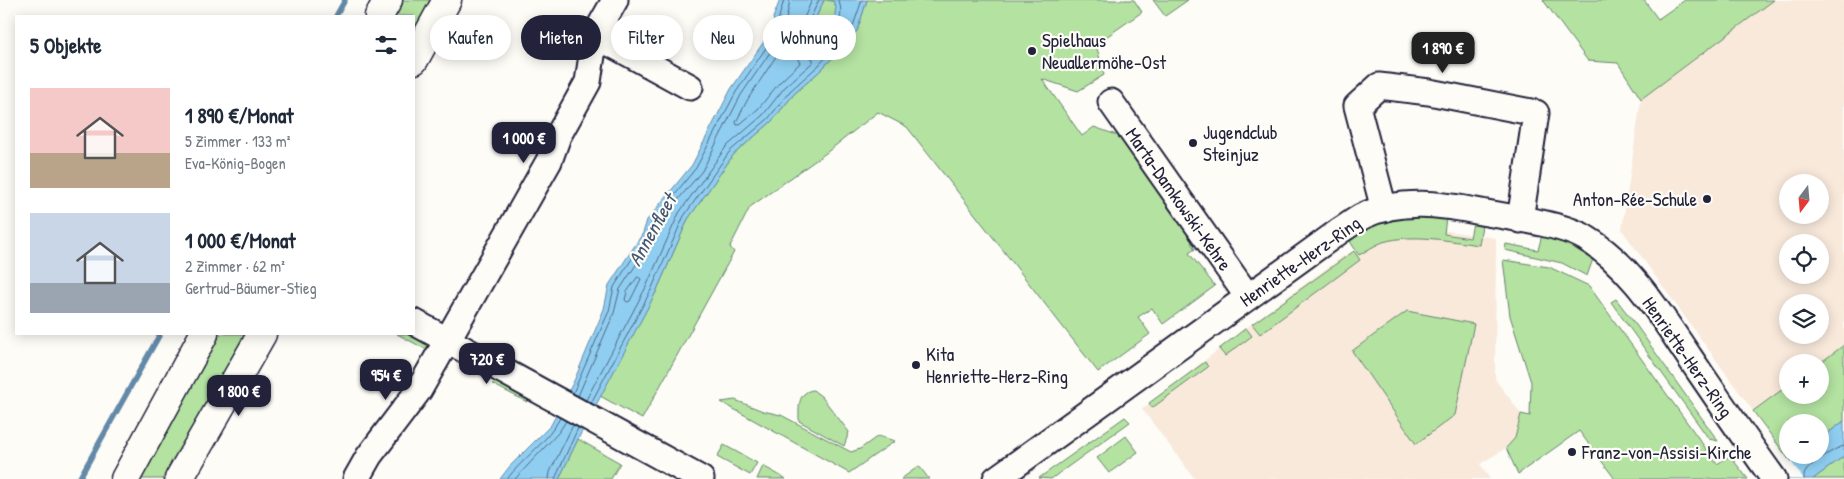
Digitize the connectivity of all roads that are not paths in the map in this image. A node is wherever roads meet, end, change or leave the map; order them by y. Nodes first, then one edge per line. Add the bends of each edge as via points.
1 (388, 0) edge
2 (447, 0) edge
3 (615, 0) edge
4 (380, 15) edge
5 (601, 25) edge
6 (601, 39) edge
7 (415, 58) edge
8 (591, 60) edge
9 (690, 87) dead end
10 (1111, 102) dead end
11 (1384, 209) junction
12 (1520, 220) junction
13 (1248, 297) junction
14 (415, 323) edge
15 (203, 335) edge
16 (261, 335) edge
17 (446, 341) junction
18 (125, 479) edge
19 (179, 479) edge
20 (356, 479) edge
21 (701, 479) edge
22 (996, 479) edge
23 (1774, 479) edge

1 - 4 main road
2 - 7 main road
3 - 5 street
6 - 9 street
8 - 17 street via 588,82 558,136 549,162
10 - 13 street, Marta-Damkowski-Kehre
11 - 12 street, Henriette-Herz-Ring via 1416,203
11 - 12 street via 1357,106 1379,86 1429,92 1536,113
11 - 13 street, Henriette-Herz-Ring via 1340,230
12 - 23 street, Henriette-Herz-Ring via 1582,236 1627,271
13 - 22 street, Henriette-Herz-Ring
14 - 17 street
15 - 18 main road
16 - 19 main road
17 - 20 street via 419,390 369,456
17 - 21 street

